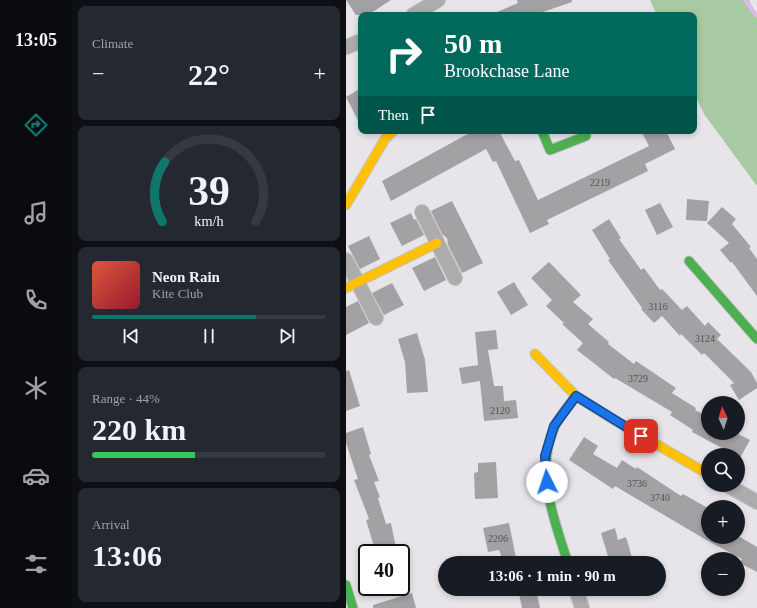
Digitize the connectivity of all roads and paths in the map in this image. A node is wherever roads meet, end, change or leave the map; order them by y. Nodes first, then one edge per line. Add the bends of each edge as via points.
1 (438, 0) edge
2 (418, 12) edge
3 (358, 42) edge
4 (346, 47) edge
5 (390, 134) edge
6 (543, 134) edge
7 (585, 134) edge
8 (346, 205) edge
9 (422, 212) dead end
10 (437, 243) junction
11 (346, 260) edge
12 (689, 261) dead end
13 (455, 278) dead end
14 (352, 286) edge
15 (376, 318) dead end
16 (757, 339) edge
17 (535, 354) dead end
18 (576, 396) junction
19 (701, 470) edge
20 (739, 492) edge
21 (757, 502) edge
22 (566, 556) edge
23 (346, 585) edge
24 (578, 596) edge
25 (353, 608) edge
26 (582, 608) edge

1 - 2 street
3 - 4 street
5 - 8 street
6 - 7 street via 550,150 586,136
9 - 10 street
10 - 13 street
10 - 14 street
11 - 14 street
12 - 16 street
14 - 15 street
17 - 18 street
18 - 19 street
18 - 22 street via 554,426 545,456 548,494
20 - 21 street
23 - 25 street
24 - 26 street

